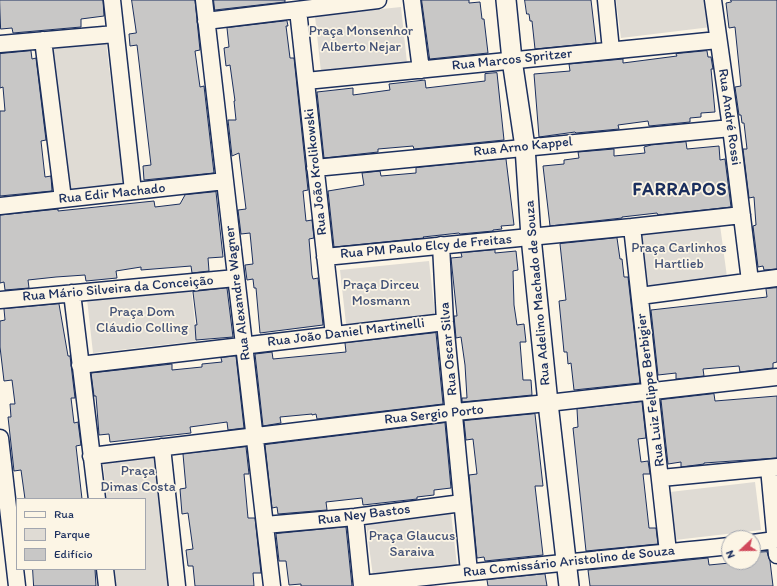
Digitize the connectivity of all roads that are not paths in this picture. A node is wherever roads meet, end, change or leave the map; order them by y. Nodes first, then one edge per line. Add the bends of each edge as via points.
1 (112, 0) edge
2 (204, 0) edge
3 (378, 0) edge
4 (412, 0) edge
5 (506, 0) edge
6 (606, 0) edge
7 (713, 0) edge
8 (298, 10) junction
9 (206, 21) junction
10 (115, 34) junction
11 (43, 40) junction
12 (718, 40) junction
13 (0, 44) edge
14 (611, 50) junction
15 (512, 60) junction
16 (420, 70) junction
17 (306, 81) junction
18 (731, 128) junction
19 (525, 147) junction
20 (315, 168) junction
21 (225, 181) junction
22 (133, 191) junction
23 (63, 199) junction
24 (0, 206) edge
25 (742, 214) junction
26 (632, 227) junction
27 (531, 237) junction
28 (441, 245) junction
29 (325, 257) junction
30 (236, 278) junction
31 (777, 278) edge
32 (750, 281) junction
33 (72, 293) junction
34 (640, 296) junction
35 (0, 300) edge
36 (445, 322) junction
37 (334, 335) junction
38 (244, 345) junction
39 (80, 365) junction
40 (777, 377) edge
41 (651, 392) junction
42 (548, 404) junction
43 (455, 412) junction
44 (255, 436) junction
45 (0, 438) edge
46 (162, 447) junction
47 (91, 456) junction
48 (773, 468) edge
49 (661, 478) junction
50 (97, 498) edge
51 (462, 503) junction
52 (355, 517) junction
53 (265, 525) junction
54 (761, 545) edge
55 (721, 547) edge
56 (776, 548) edge
57 (668, 552) junction
58 (566, 564) junction
59 (105, 570) edge
60 (469, 572) junction
61 (362, 585) edge
62 (17, 586) edge
63 (107, 586) edge
64 (177, 586) edge
65 (272, 586) edge
66 (569, 586) edge

1 - 10 street
2 - 9 street, Rua Alexandre Wagner
3 - 8 street
4 - 16 street
5 - 15 street, Rua Adelino Machado de Souza
6 - 14 street
7 - 12 street, Rua André Rossi
8 - 9 street
8 - 17 street, Rua João Krolikowski
9 - 21 street, Rua Alexandre Wagner
10 - 11 street
10 - 22 street
11 - 13 street
11 - 23 street
12 - 14 street, Rua Marcos Spritzer
12 - 18 street, Rua André Rossi
14 - 15 street, Rua Marcos Spritzer
15 - 16 street, Rua Marcos Spritzer
15 - 19 street, Rua Adelino Machado de Souza
16 - 17 street, Rua Marcos Spritzer
17 - 20 street, Rua João Krolikowski
18 - 19 street, Rua Arno Kappel
18 - 25 street, Rua André Rossi
19 - 20 street, Rua Arno Kappel
19 - 27 street, Rua Adelino Machado de Souza
20 - 29 street, Rua João Krolikowski
21 - 22 street, Rua Edir Machado
21 - 30 street, Rua Alexandre Wagner
22 - 23 street, Rua Edir Machado
23 - 24 street, Rua Edir Machado
25 - 26 street, Rua PM Paulo Elcy de Freitas
25 - 32 street, Rua André Rossi
26 - 27 street, Rua PM Paulo Elcy de Freitas
26 - 34 street, Rua Luiz Felippe Berbigier
27 - 28 street, Rua PM Paulo Elcy de Freitas
27 - 42 street, Rua Adelino Machado de Souza
28 - 29 street, Rua PM Paulo Elcy de Freitas
28 - 36 street, Rua Oscar Silva
29 - 37 street, Rua João Krolikowski
30 - 33 street, Rua Mário Silveira da Conceição
30 - 38 street, Rua Alexandre Wagner
31 - 32 street
32 - 34 street
33 - 35 street, Rua Mário Silveira da Conceição
33 - 39 street
34 - 41 street, Rua Luiz Felippe Berbigier
36 - 37 street, Rua João Daniel Martinelli
36 - 43 street, Rua Oscar Silva
37 - 38 street, Rua João Daniel Martinelli
38 - 39 street, Rua João Daniel Martinelli
38 - 44 street, Rua Alexandre Wagner
39 - 47 street
40 - 41 street, Rua Sergio Porto
41 - 42 street, Rua Sergio Porto
41 - 49 street, Rua Luiz Felippe Berbigier
42 - 43 street, Rua Sergio Porto
42 - 58 street, Rua Adelino Machado de Souza
43 - 44 street, Rua Sergio Porto
43 - 51 street, Rua Oscar Silva
44 - 46 street, Rua Sergio Porto
44 - 53 street, Rua Alexandre Wagner
45 - 62 street
46 - 47 street, Rua Sergio Porto
46 - 64 street
47 - 50 street
48 - 49 street
48 - 56 street
49 - 57 street, Rua Luiz Felippe Berbigier
51 - 52 street, Rua Ney Bastos
51 - 60 street, Rua Oscar Silva
52 - 53 street, Rua Ney Bastos
52 - 61 street
53 - 65 street, Rua Alexandre Wagner
54 - 56 street
55 - 57 street, Rua Comissário Aristolino de Souza
57 - 58 street, Rua Comissário Aristolino de Souza
58 - 60 street, Rua Comissário Aristolino de Souza
58 - 66 street, Rua Adelino Machado de Souza
59 - 63 street
60 - 61 street, Rua Comissário Aristolino de Souza

